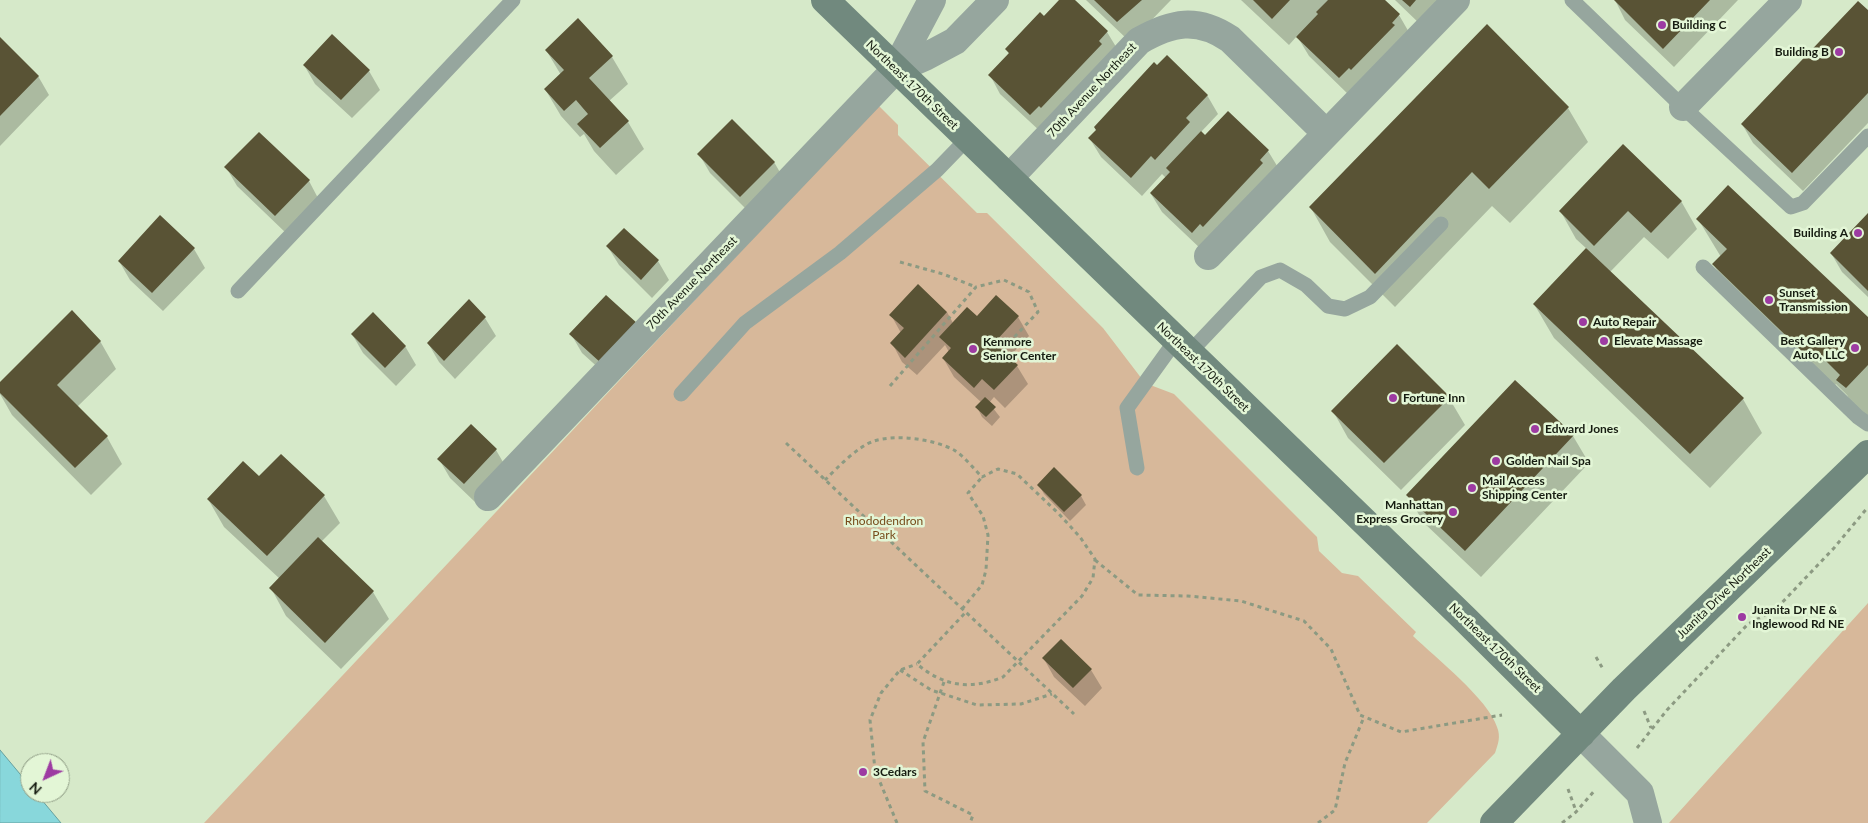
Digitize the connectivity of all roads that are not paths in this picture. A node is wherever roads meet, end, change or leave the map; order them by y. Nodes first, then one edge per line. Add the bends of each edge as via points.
1 (514, 0) edge
2 (825, 0) edge
3 (932, 0) edge
4 (995, 0) edge
5 (1456, 0) edge
6 (1572, 0) edge
7 (1788, 0) edge
8 (895, 70) junction
9 (1683, 107) junction
10 (1326, 133) junction
11 (1868, 136) edge
12 (968, 138) junction
13 (1009, 178) junction
14 (1441, 224) dead end
15 (1208, 256) dead end
16 (1703, 267) dead end
17 (238, 291) dead end
18 (1182, 346) junction
19 (681, 394) dead end
20 (1868, 424) edge
21 (1868, 454) edge
22 (1138, 468) dead end
23 (488, 497) dead end
24 (1581, 734) junction
25 (1494, 823) edge
26 (1648, 823) edge

1 - 17 lane
2 - 8 main road, Northeast 170th Street
3 - 8 street, 70th Avenue Northeast
4 - 8 street, 70th Avenue Northeast via 955,40
5 - 10 street
6 - 9 lane
7 - 9 street
8 - 12 main road, Northeast 170th Street
8 - 23 street, 70th Avenue Northeast
9 - 11 lane via 1791,207 1803,203
10 - 13 street, 70th Avenue Northeast via 1230,39 1197,24 1177,24 1139,41
10 - 15 street
12 - 13 main road, Northeast 170th Street
12 - 19 lane via 937,170 840,253 745,323
13 - 18 main road, Northeast 170th Street
14 - 18 lane via 1370,297 1345,309 1328,306 1306,285 1280,270 1262,277
16 - 20 lane
18 - 22 lane via 1127,408
18 - 24 main road, Northeast 170th Street
21 - 24 main road, Juanita Drive Northeast
24 - 25 main road, Juanita Drive Northeast
24 - 26 street via 1640,793

